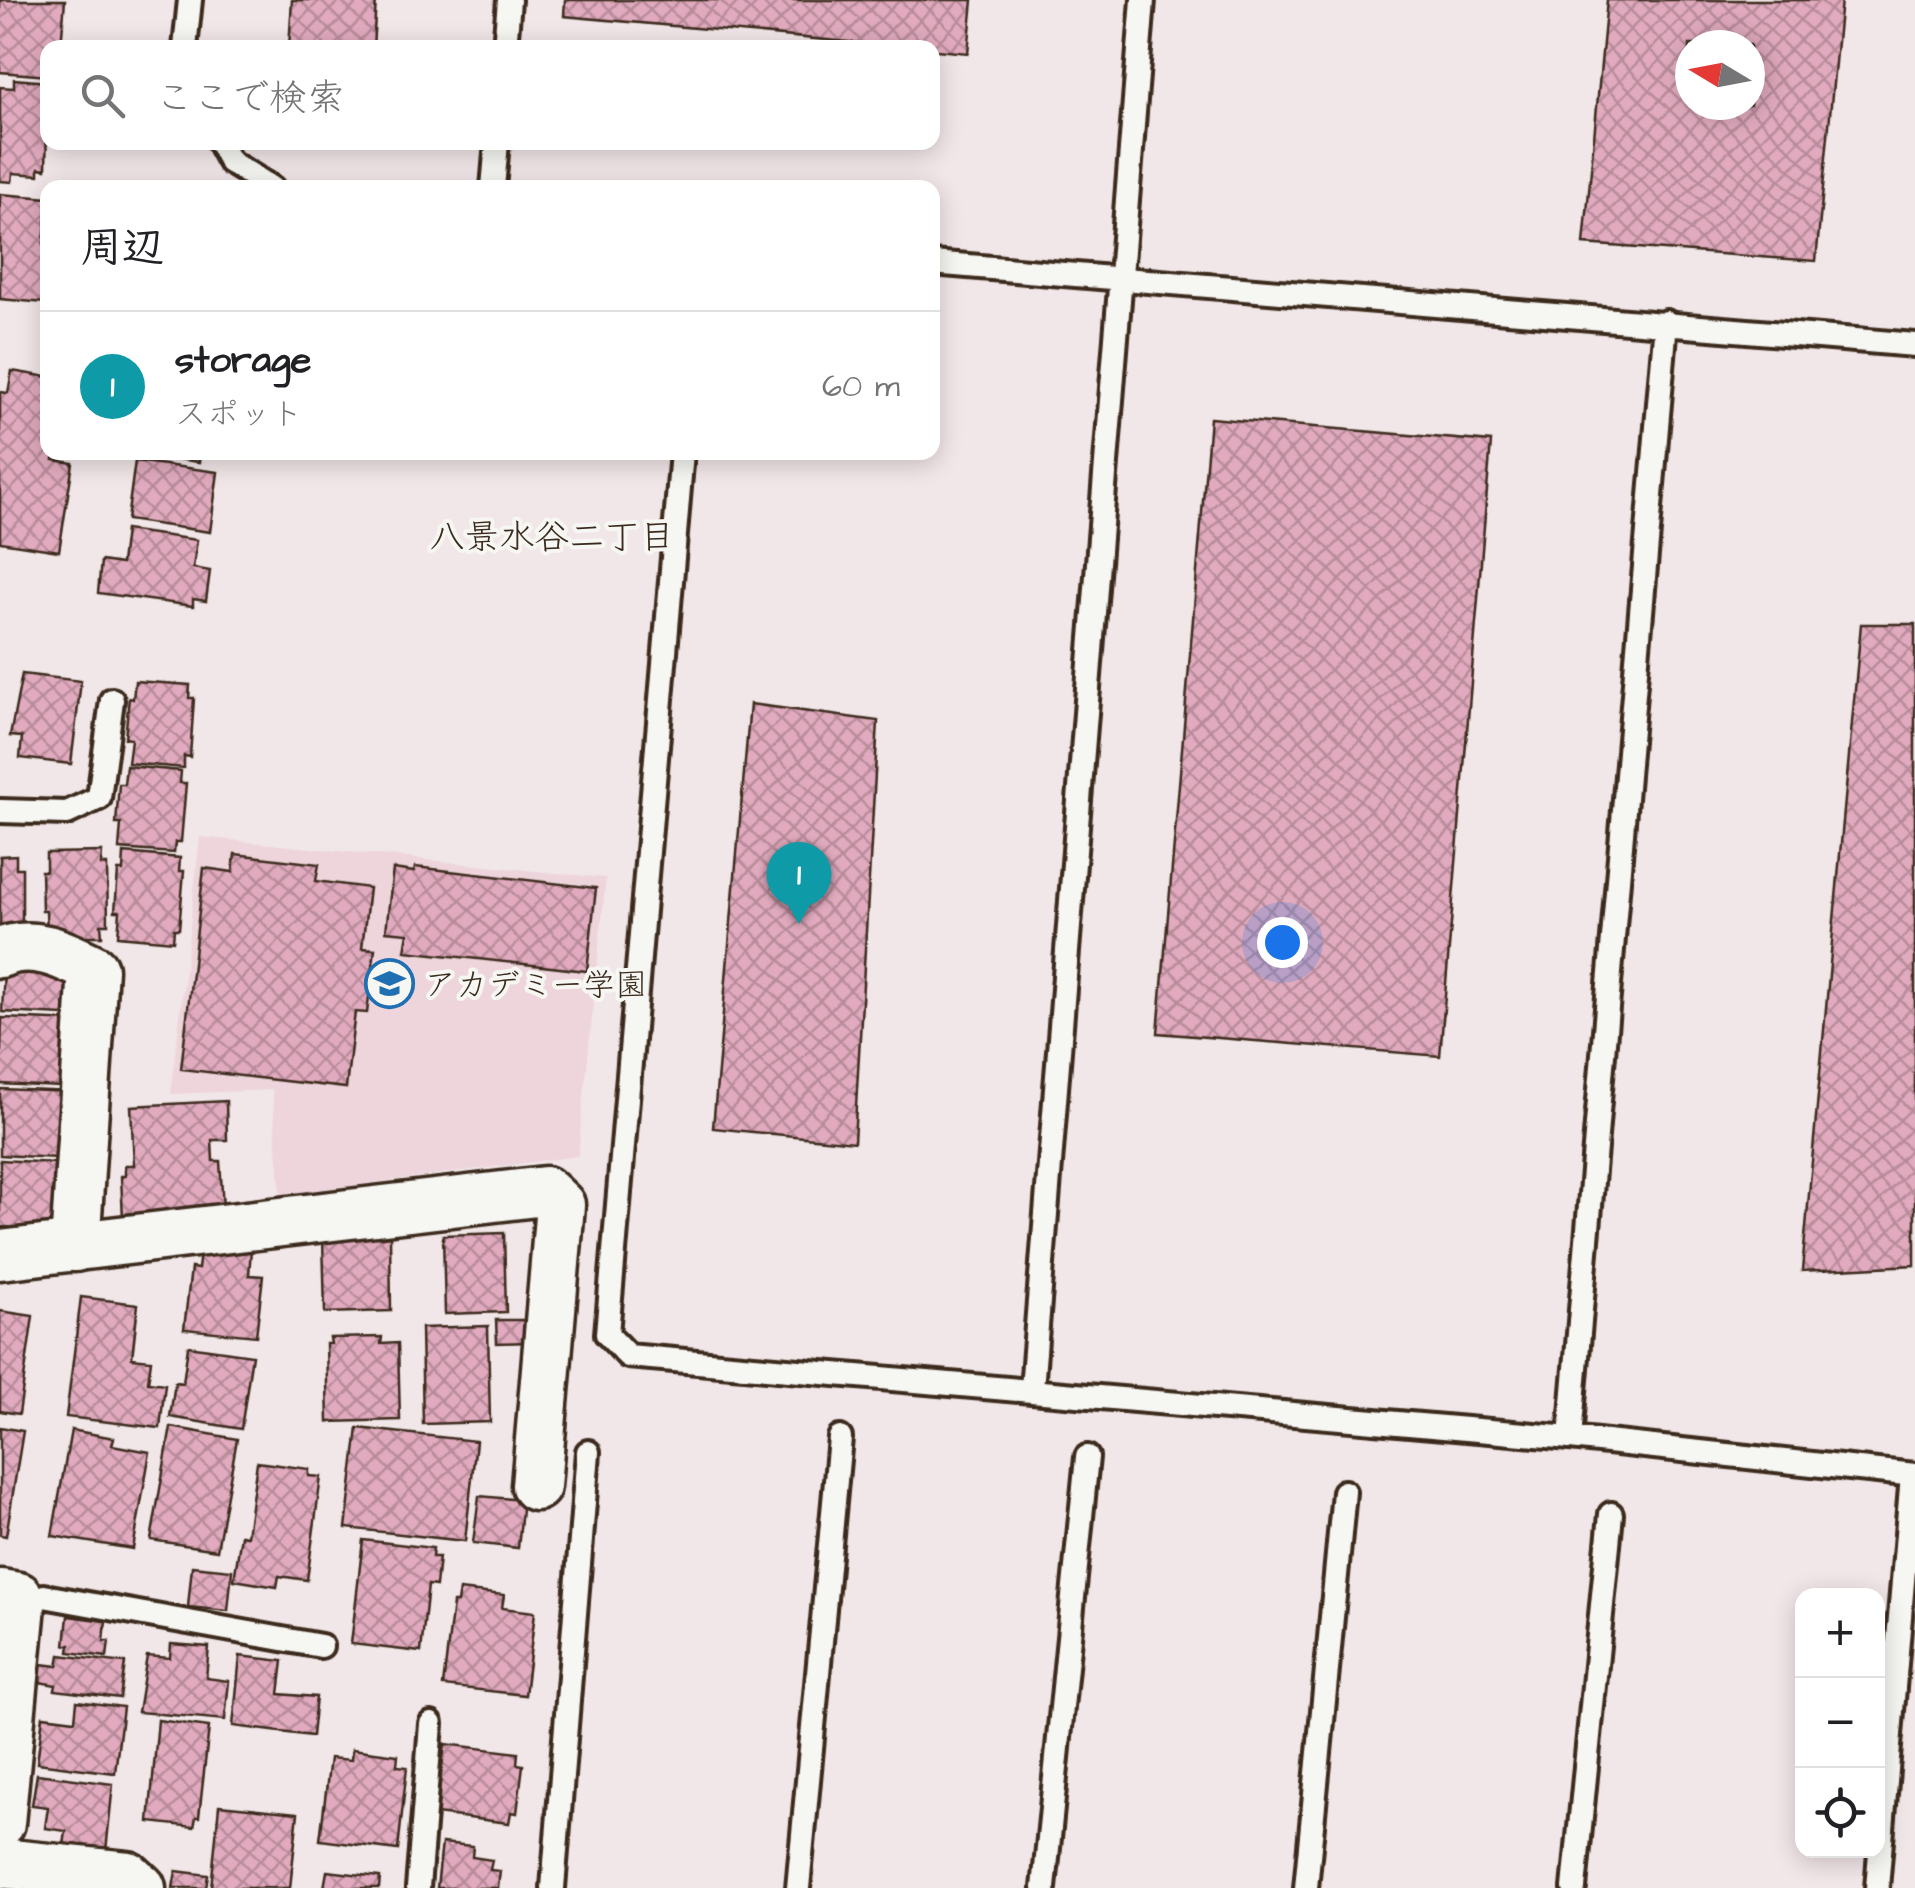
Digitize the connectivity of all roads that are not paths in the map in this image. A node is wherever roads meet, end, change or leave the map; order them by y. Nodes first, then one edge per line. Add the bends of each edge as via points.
1 (190, 0) edge
2 (509, 0) edge
3 (1143, 0) edge
4 (187, 40) edge
5 (506, 40) edge
6 (223, 150) edge
7 (495, 150) edge
8 (259, 180) edge
9 (493, 180) edge
10 (940, 264) edge
11 (1119, 280) junction
12 (1666, 322) junction
13 (1915, 345) edge
14 (681, 460) edge
15 (112, 700) dead end
16 (0, 811) edge
17 (0, 953) edge
18 (74, 1247) junction
19 (0, 1255) edge
20 (1032, 1390) junction
21 (840, 1438) dead end
22 (1570, 1438) junction
23 (588, 1452) dead end
24 (1087, 1458) dead end
25 (1914, 1475) edge
26 (536, 1486) dead end
27 (1344, 1492) dead end
28 (1611, 1514) dead end
29 (11, 1599) edge
30 (321, 1646) dead end
31 (430, 1724) dead end
32 (0, 1824) edge
33 (0, 1863) edge
34 (142, 1888) edge
35 (418, 1888) edge
36 (553, 1888) edge
37 (798, 1888) edge
38 (1044, 1888) edge
39 (1306, 1888) edge
40 (1574, 1888) edge
41 (1877, 1888) edge

1 - 4 lane
2 - 5 lane
3 - 11 lane
6 - 8 lane
7 - 9 lane
10 - 11 lane
11 - 12 lane
11 - 20 lane
12 - 13 lane
12 - 22 lane
14 - 20 lane via 608,1334 628,1356
15 - 16 lane via 99,798 67,813
17 - 18 street via 19,945 92,969
18 - 19 street
18 - 26 street via 545,1191 560,1205
20 - 22 lane
21 - 37 lane
22 - 25 lane
23 - 36 lane
24 - 38 lane
25 - 41 lane
27 - 39 lane
28 - 40 lane
29 - 30 lane via 44,1596
29 - 32 street
31 - 35 lane
33 - 34 street via 128,1876

